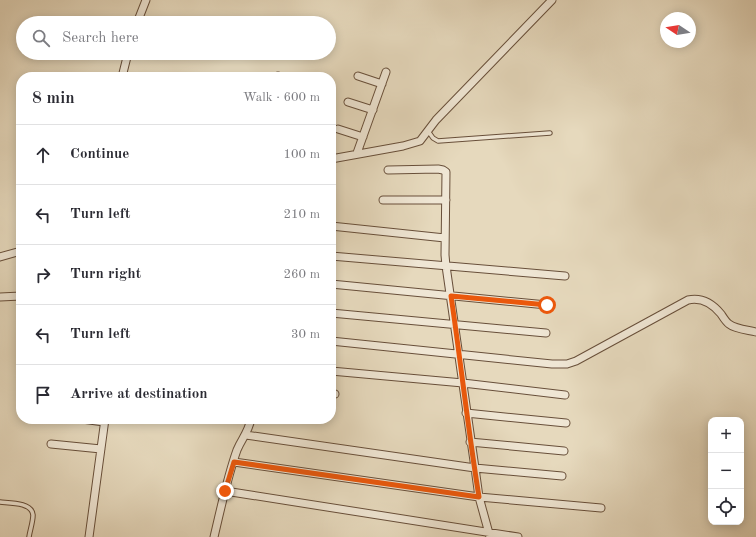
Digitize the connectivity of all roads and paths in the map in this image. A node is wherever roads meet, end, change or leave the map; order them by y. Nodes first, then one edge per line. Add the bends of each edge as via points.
1 (146, 0) edge
2 (552, 0) edge
3 (140, 16) edge
4 (126, 60) edge
5 (123, 72) edge
6 (386, 72) dead end
7 (358, 76) dead end
8 (382, 84) junction
9 (348, 102) dead end
10 (373, 110) junction
11 (338, 129) dead end
12 (428, 131) junction
13 (550, 133) dead end
14 (363, 137) junction
15 (358, 153) junction
16 (336, 158) edge
17 (388, 170) dead end
18 (383, 200) dead end
19 (446, 200) junction
20 (336, 227) edge
21 (445, 238) junction
22 (16, 252) edge
23 (336, 256) edge
24 (0, 257) edge
25 (446, 266) junction
26 (566, 276) dead end
27 (336, 284) edge
28 (16, 296) edge
29 (451, 296) junction
30 (0, 297) edge
31 (547, 305) dead end
32 (336, 313) edge
33 (455, 325) junction
34 (756, 332) edge
35 (546, 333) dead end
36 (336, 341) edge
37 (459, 353) junction
38 (336, 370) edge
39 (463, 383) junction
40 (565, 394) dead end
41 (466, 413) junction
42 (566, 423) dead end
43 (104, 424) edge
44 (249, 424) edge
45 (246, 435) junction
46 (470, 442) junction
47 (51, 444) dead end
48 (101, 449) junction
49 (564, 450) dead end
50 (234, 462) junction
51 (474, 468) junction
52 (562, 476) dead end
53 (225, 491) junction
54 (479, 497) junction
55 (0, 502) edge
56 (601, 508) dead end
57 (490, 535) edge
58 (29, 537) edge
59 (89, 537) edge
60 (214, 537) edge
61 (518, 537) edge

1 - 3 street
2 - 12 street
4 - 5 street
6 - 8 street
7 - 8 street
8 - 10 street
9 - 10 street
10 - 14 street
11 - 14 street
12 - 13 lane via 438,141
12 - 15 street via 420,141
14 - 15 street
15 - 16 street
17 - 19 street via 443,170 446,172
18 - 19 street
19 - 21 street
20 - 21 street
21 - 25 street
22 - 24 street
23 - 25 street
25 - 26 street
25 - 29 street
27 - 29 street
28 - 30 street
29 - 31 street
29 - 33 street
32 - 33 street
33 - 35 street
33 - 37 street
34 - 37 street via 728,324 712,305 694,299 566,364
36 - 37 street
37 - 39 street
38 - 39 street
39 - 40 street
39 - 41 street
41 - 42 street
41 - 46 street
43 - 48 street
44 - 45 street
45 - 50 street
45 - 51 street
46 - 49 street
46 - 51 street
47 - 48 street
48 - 59 street
50 - 53 street
50 - 54 street
51 - 52 street
51 - 54 street
53 - 57 street
53 - 60 street
54 - 56 street
54 - 57 street
55 - 58 lane via 23,505 32,511
57 - 61 street

